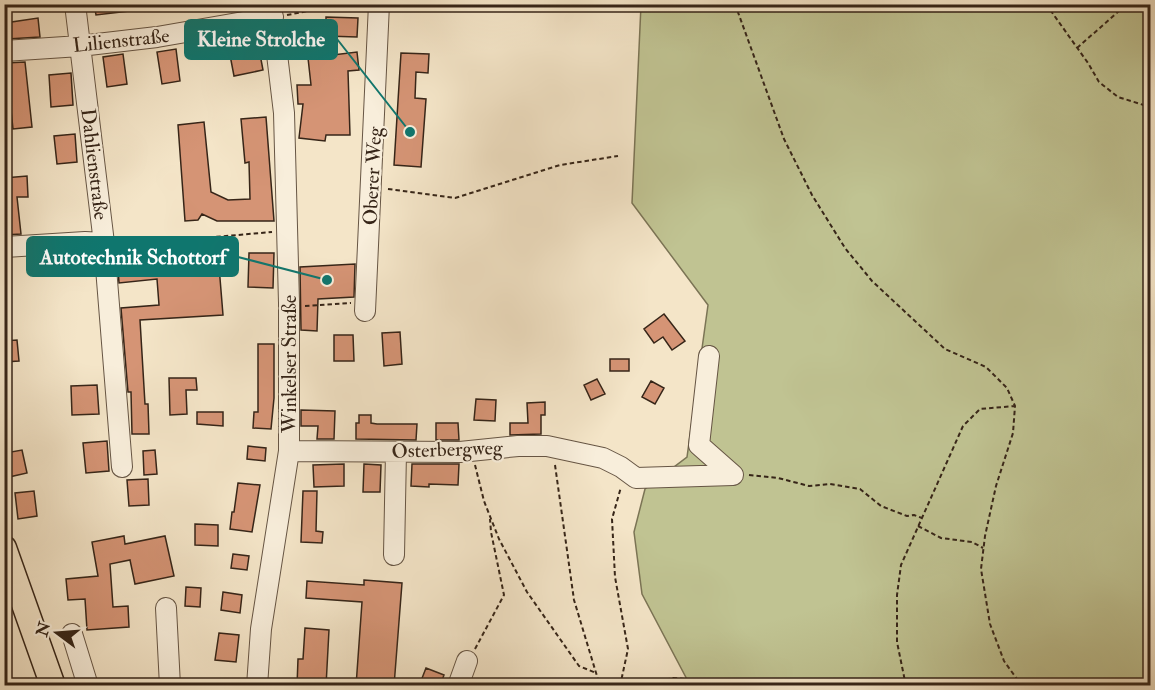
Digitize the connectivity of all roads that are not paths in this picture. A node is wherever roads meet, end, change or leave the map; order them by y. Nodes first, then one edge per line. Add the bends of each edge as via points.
1 (75, 4) edge
2 (379, 4) edge
3 (272, 11) edge
4 (80, 46) junction
5 (4, 51) edge
6 (104, 243) junction
7 (4, 247) edge
8 (365, 307) road end
9 (709, 356) dead end
10 (289, 451) junction
11 (396, 452) junction
12 (122, 467) dead end
13 (5, 550) edge
14 (394, 555) dead end
15 (166, 608) dead end
16 (72, 634) dead end
17 (470, 656) road end
18 (53, 686) edge
19 (88, 686) edge
20 (170, 686) edge
21 (257, 686) edge
22 (458, 686) edge

1 - 4 street, Dahlienstraße
2 - 8 street, Oberer Weg
3 - 4 street, Lilienstraße via 157,37
3 - 10 street, Winkelser Straße via 284,113
4 - 5 street, Lilienstraße
4 - 6 street, Dahlienstraße
6 - 7 street
6 - 12 street, Dahlienstraße
9 - 11 street, Osterbergweg via 699,445 733,475 636,478 603,458 552,447
10 - 11 street, Osterbergweg
10 - 21 street, Winkelser Straße via 261,629
11 - 14 street
13 - 18 main road
15 - 20 street
16 - 19 street
17 - 22 street

